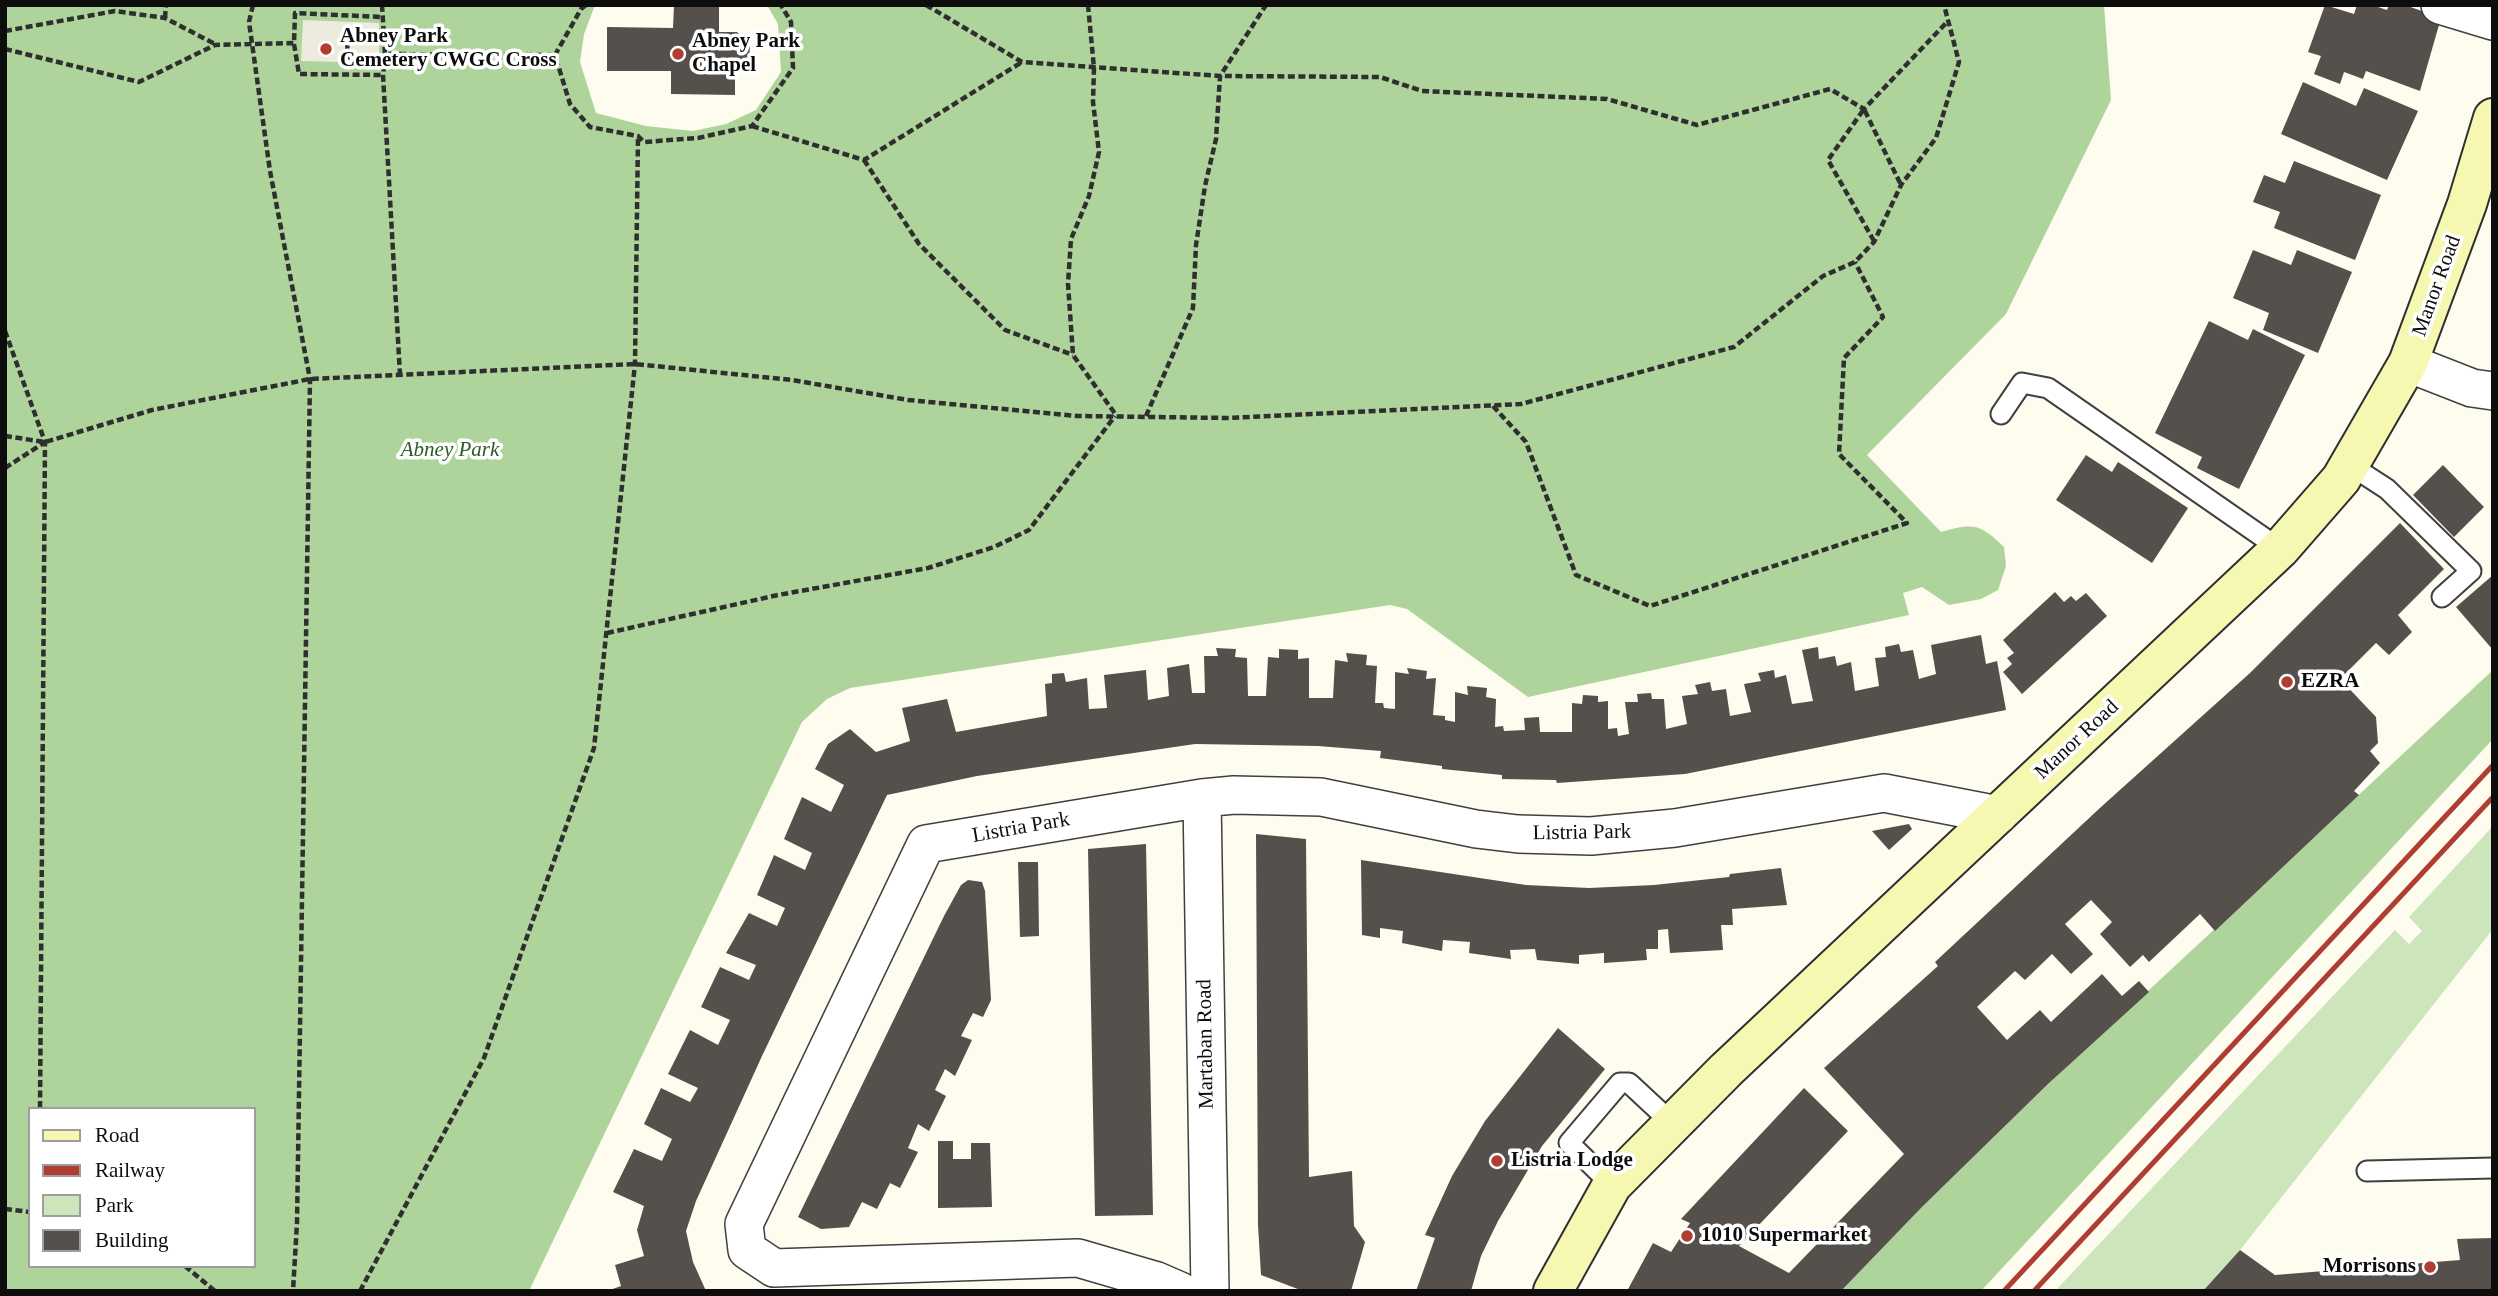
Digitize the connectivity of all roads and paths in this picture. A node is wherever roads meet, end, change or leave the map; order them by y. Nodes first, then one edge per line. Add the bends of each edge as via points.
1 (166, 5) edge
2 (253, 5) edge
3 (382, 5) edge
4 (586, 5) edge
5 (780, 5) edge
6 (926, 5) edge
7 (1088, 5) edge
8 (1266, 5) edge
9 (1944, 5) edge
10 (2440, 5) edge
11 (382, 17) junction
12 (166, 18) junction
13 (1948, 21) junction
14 (2493, 21) edge
15 (5, 31) edge
16 (382, 36) junction
17 (294, 43) junction
18 (252, 44) junction
19 (215, 45) junction
20 (5, 49) edge
21 (384, 54) junction
22 (555, 55) junction
23 (1022, 62) junction
24 (384, 65) junction
25 (1094, 68) junction
26 (383, 75) junction
27 (1220, 76) junction
28 (1864, 109) junction
29 (2493, 118) edge
30 (752, 126) junction
31 (638, 136) junction
32 (864, 160) junction
33 (1901, 185) junction
34 (1874, 242) junction
35 (1855, 262) junction
36 (5, 331) edge
37 (1073, 355) junction
38 (2408, 363) junction
39 (635, 364) junction
40 (400, 375) junction
41 (310, 379) junction
42 (2493, 391) edge
43 (1493, 406) junction
44 (2001, 414) dead end
45 (1116, 416) junction
46 (1146, 416) junction
47 (5, 436) edge
48 (45, 442) junction
49 (2350, 465) junction
50 (5, 468) edge
51 (2280, 549) junction
52 (2442, 597) dead end
53 (607, 633) junction
54 (1202, 797) junction
55 (1998, 815) junction
56 (40, 1107) edge
57 (1672, 1123) junction
58 (2493, 1168) edge
59 (2367, 1171) dead end
60 (1612, 1185) junction
61 (5, 1209) edge
62 (28, 1212) edge
63 (187, 1268) edge
64 (215, 1291) edge
65 (293, 1291) edge
66 (360, 1291) edge
67 (1180, 1291) edge
68 (1210, 1291) edge
69 (1553, 1291) edge

1 - 12 path
2 - 18 path via 249,22
3 - 11 path
4 - 22 path
5 - 30 path via 791,22 793,68
6 - 23 path
7 - 25 path
8 - 27 path
9 - 13 path
10 - 14 street
11 - 16 path
11 - 17 path via 295,13
12 - 15 path via 115,10
12 - 19 path
13 - 28 path
13 - 33 path via 1959,62 1936,138
16 - 21 path
16 - 24 path via 347,35 348,65
17 - 18 path
17 - 26 path via 299,74
18 - 19 path
18 - 41 path via 270,171
19 - 20 path via 139,82
21 - 22 path
21 - 24 path
22 - 31 path via 570,104 590,127
23 - 25 path
23 - 32 path
24 - 26 path
25 - 27 path
25 - 37 path via 1099,152 1089,196 1071,239 1068,284
26 - 40 path
27 - 28 path via 1380,76 1422,91 1607,99 1697,125 1830,89
27 - 46 path via 1216,139 1196,245 1193,308
28 - 33 path
28 - 34 path via 1828,159
29 - 38 main road, Manor Road via 2468,204
30 - 31 path via 698,138 643,142
30 - 32 path
31 - 39 path
32 - 37 path via 919,244 1005,330
33 - 34 path
34 - 35 path
35 - 43 path via 1823,276 1734,347 1521,404
35 - 43 path via 1883,317 1844,358 1839,454 1906,523 1650,606 1576,575 1526,442
36 - 48 path
37 - 45 path
38 - 42 street via 2472,388
38 - 49 main road, Manor Road
39 - 40 path
39 - 45 path via 792,380 908,400
39 - 53 path
40 - 41 path
41 - 48 path via 152,410
41 - 65 path
43 - 46 path via 1228,418
44 - 51 lane via 2022,383 2048,388
45 - 46 path
45 - 53 path via 1029,530 994,547 928,568
47 - 48 path
48 - 50 path
48 - 56 path
49 - 51 main road, Manor Road
49 - 52 lane via 2387,489 2471,571
51 - 55 main road, Manor Road
53 - 66 path via 594,748 484,1058
54 - 55 street, Listria Park via 1321,797 1476,829 1591,836 1675,828 1884,793
54 - 67 street, Listria Park via 926,844 744,1224 747,1250 774,1268 1078,1258
54 - 68 street, Martaban Road
55 - 57 main road, Manor Road
57 - 60 main road, Manor Road
57 - 60 lane via 1629,1083 1620,1083 1569,1143
58 - 59 lane
60 - 69 main road, Manor Road
61 - 62 path
63 - 64 path

